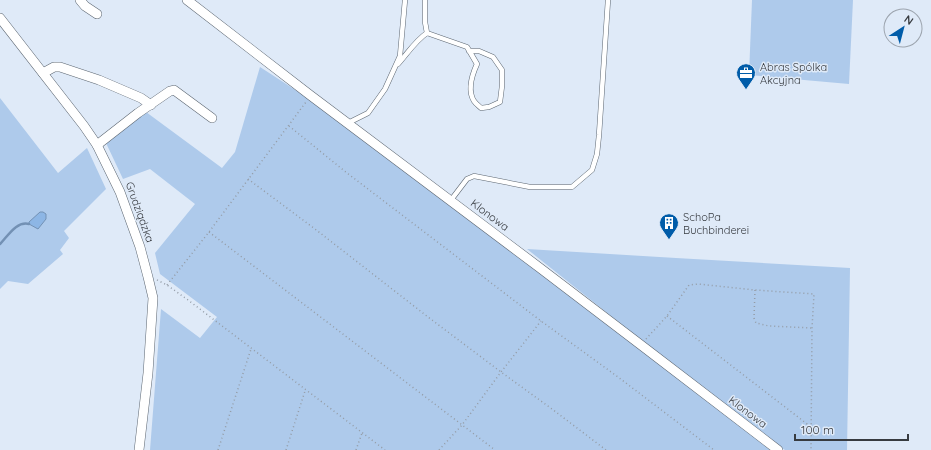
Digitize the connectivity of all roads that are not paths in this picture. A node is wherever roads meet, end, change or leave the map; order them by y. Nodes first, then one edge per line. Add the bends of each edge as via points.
1 (80, 0) edge
2 (187, 0) edge
3 (405, 0) edge
4 (425, 0) edge
5 (608, 0) edge
6 (97, 14) dead end
7 (0, 18) edge
8 (427, 32) junction
9 (469, 51) junction
10 (394, 68) junction
11 (43, 73) junction
12 (151, 105) junction
13 (212, 118) dead end
14 (348, 123) junction
15 (97, 145) junction
16 (451, 200) junction
17 (775, 449) edge
18 (139, 450) edge

1 - 6 street
2 - 14 street, Klonowa
3 - 10 lane via 400,56
4 - 8 lane
5 - 16 lane via 599,135 592,170 572,187 530,186 474,176 467,179
7 - 11 street, Grudziądzka
8 - 9 lane via 467,47
8 - 10 lane
9 - 9 lane via 479,51 493,57 502,70 500,102 481,108 474,101 470,89 477,64
10 - 14 lane via 385,89 368,113
11 - 12 street via 60,67 99,80 142,98
11 - 15 street, Grudziądzka
12 - 13 street via 174,90
12 - 15 street
14 - 16 street, Klonowa
15 - 18 street, Grudziądzka via 120,192 140,247 153,298
16 - 17 street, Klonowa

